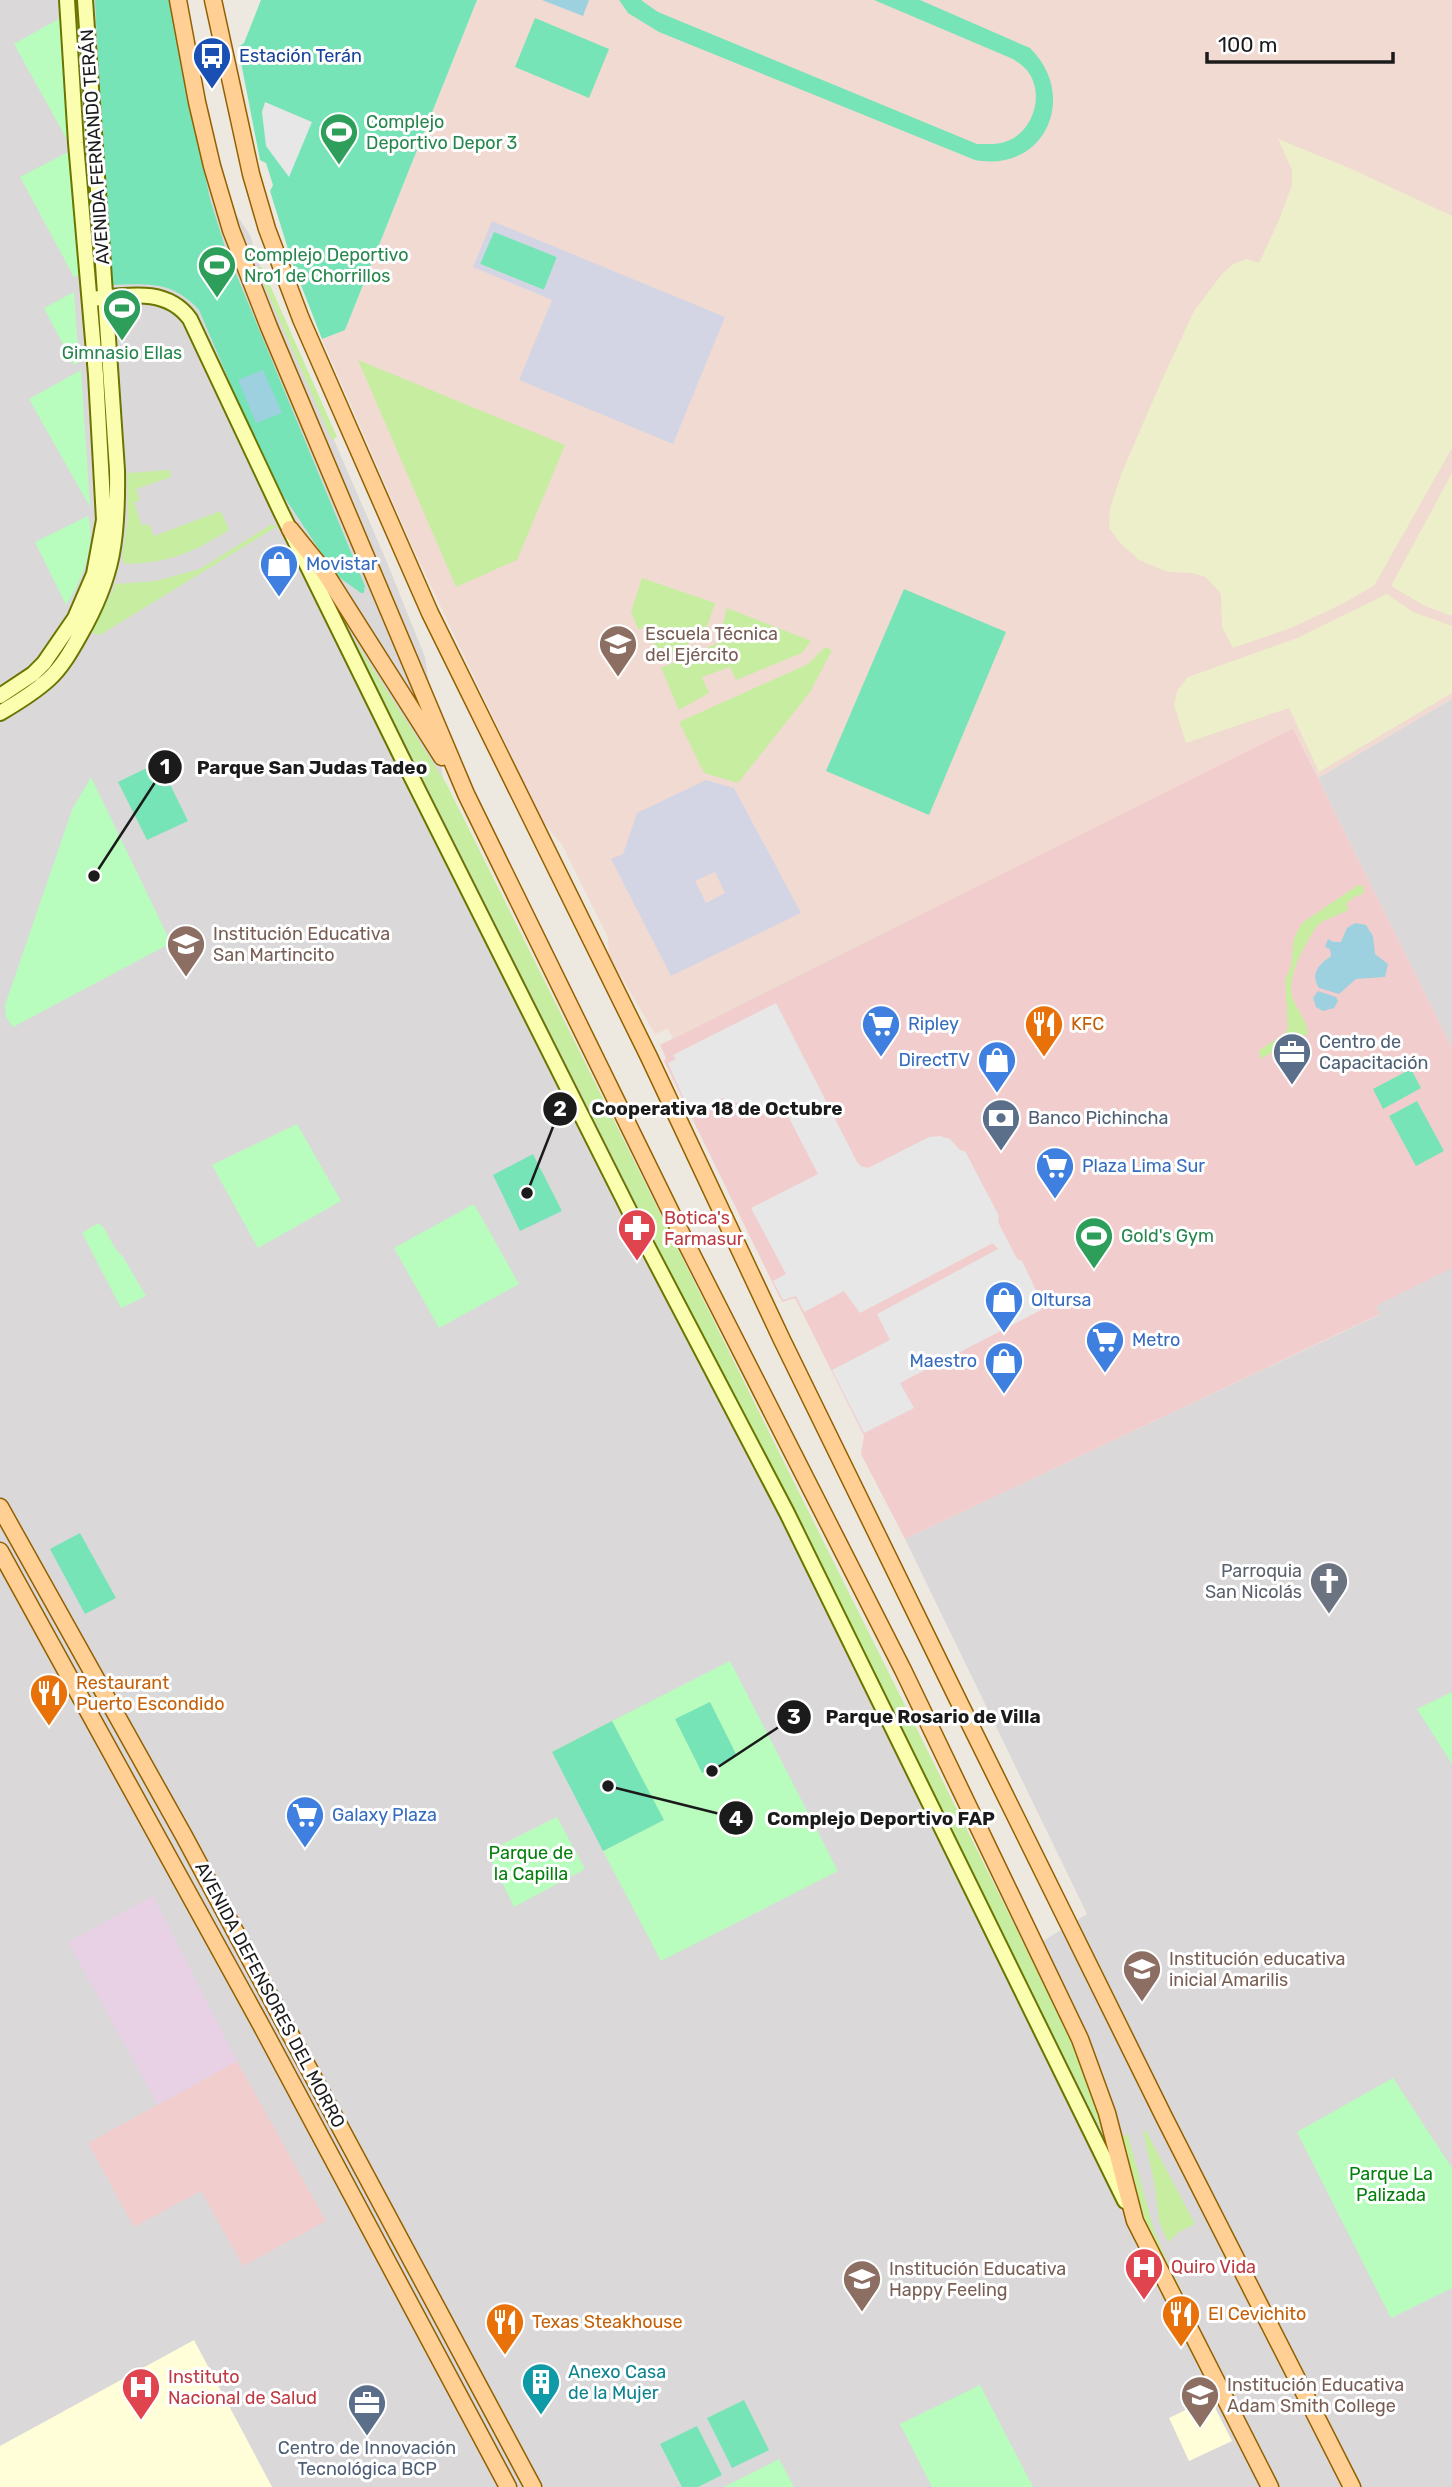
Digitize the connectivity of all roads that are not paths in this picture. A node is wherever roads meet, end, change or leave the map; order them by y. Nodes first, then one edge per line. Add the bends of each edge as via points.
1 (67, 0) edge
2 (85, 0) edge
3 (178, 0) edge
4 (213, 0) edge
5 (106, 298) junction
6 (90, 299) junction
7 (290, 529) junction
8 (0, 696) edge
9 (0, 713) edge
10 (466, 794) junction
11 (0, 1507) edge
12 (0, 1551) edge
13 (280, 2014) junction
14 (261, 2025) junction
15 (1135, 2221) junction
16 (508, 2487) edge
17 (533, 2487) edge
18 (1270, 2487) edge
19 (1352, 2487) edge

1 - 6 main road, AVENIDA FERNANDO TERÁN
2 - 5 main road, AVENIDA FERNANDO TERÁN
3 - 10 main road via 197,102 231,230
4 - 19 main road via 267,229 301,319 430,613 960,1704
5 - 6 main road
5 - 7 main road via 152,295 171,301 186,313
5 - 9 main road, AVENIDA FERNANDO TERÁN via 117,470 115,548 93,611 61,666
6 - 8 main road, AVENIDA FERNANDO TERÁN via 104,498 100,548 85,598 59,644 33,674
7 - 10 main road via 324,571
7 - 15 main road via 643,1238 787,1513
10 - 15 main road via 902,1670 1080,2039 1108,2113
11 - 13 main road, AVENIDA DEFENSORES DEL MORRO
12 - 14 main road, AVENIDA DEFENSORES DEL MORRO
13 - 14 main road
13 - 17 main road, AVENIDA DEFENSORES DEL MORRO
14 - 16 main road, AVENIDA DEFENSORES DEL MORRO
15 - 18 main road

